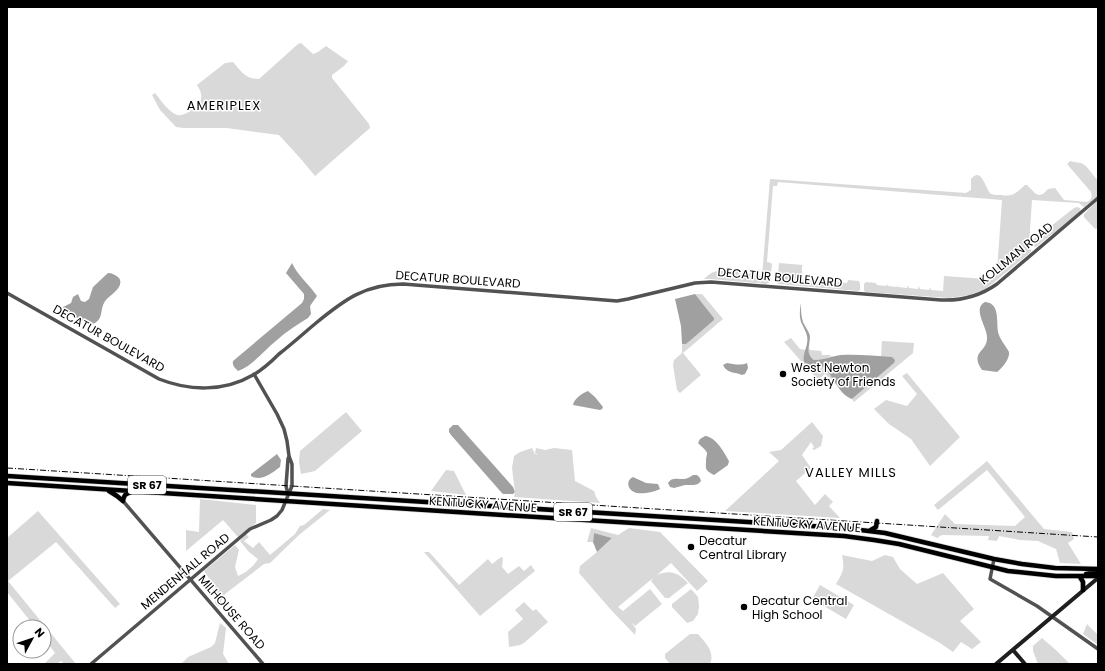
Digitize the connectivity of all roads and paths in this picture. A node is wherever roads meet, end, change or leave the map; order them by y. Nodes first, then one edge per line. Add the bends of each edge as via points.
1 (1098, 198) edge
2 (7, 292) edge
3 (937, 300) joint
4 (254, 374) junction
5 (7, 476) edge
6 (7, 483) edge
7 (108, 490) junction
8 (133, 492) junction
9 (288, 494) junction
10 (123, 501) junction
11 (285, 501) junction
12 (877, 521) dead end
13 (870, 531) junction
14 (994, 559) junction
15 (992, 567) junction
16 (1098, 569) edge
17 (1098, 572) edge
18 (1048, 576) junction
19 (1080, 577) junction
20 (1098, 577) edge
21 (190, 580) junction
22 (1083, 590) junction
23 (1052, 617) junction
24 (1098, 649) edge
25 (1013, 650) junction
26 (91, 664) edge
27 (263, 664) edge
28 (996, 664) edge
29 (1025, 664) edge

1 - 3 street, KOLLMAN ROAD via 990,289 966,298
2 - 4 street, DECATUR BOULEVARD via 169,383 211,388 232,384
3 - 4 street, DECATUR BOULEVARD via 714,282 697,283 617,301 388,285 363,291 343,302
4 - 9 street via 283,426 289,456 286,486
5 - 9 main road, KENTUCKY AVENUE / SR 67
6 - 7 main road, KENTUCKY AVENUE / SR 67
7 - 8 main road, KENTUCKY AVENUE / SR 67
7 - 10 main road
8 - 10 main road via 126,494
8 - 11 main road, KENTUCKY AVENUE / SR 67
9 - 11 street, MENDENHALL ROAD
9 - 13 main road, KENTUCKY AVENUE / SR 67
10 - 21 street, MILHOUSE ROAD
11 - 15 main road, KENTUCKY AVENUE / SR 67 via 854,537 899,544
11 - 21 street, MENDENHALL ROAD via 277,516 250,529
12 - 13 main road via 876,527
13 - 14 main road, KENTUCKY AVENUE / SR 67
14 - 15 street
14 - 16 main road, KENTUCKY AVENUE / SR 67 via 1048,567
15 - 18 main road, KENTUCKY AVENUE / SR 67
15 - 23 street via 990,579
17 - 18 main road
18 - 19 main road, KENTUCKY AVENUE / SR 67
19 - 20 main road, KENTUCKY AVENUE / SR 67
19 - 22 main road
20 - 22 main road
21 - 26 street, MENDENHALL ROAD
21 - 27 street, MILHOUSE ROAD
22 - 23 main road
23 - 24 street
23 - 25 main road
25 - 28 main road
25 - 29 main road

